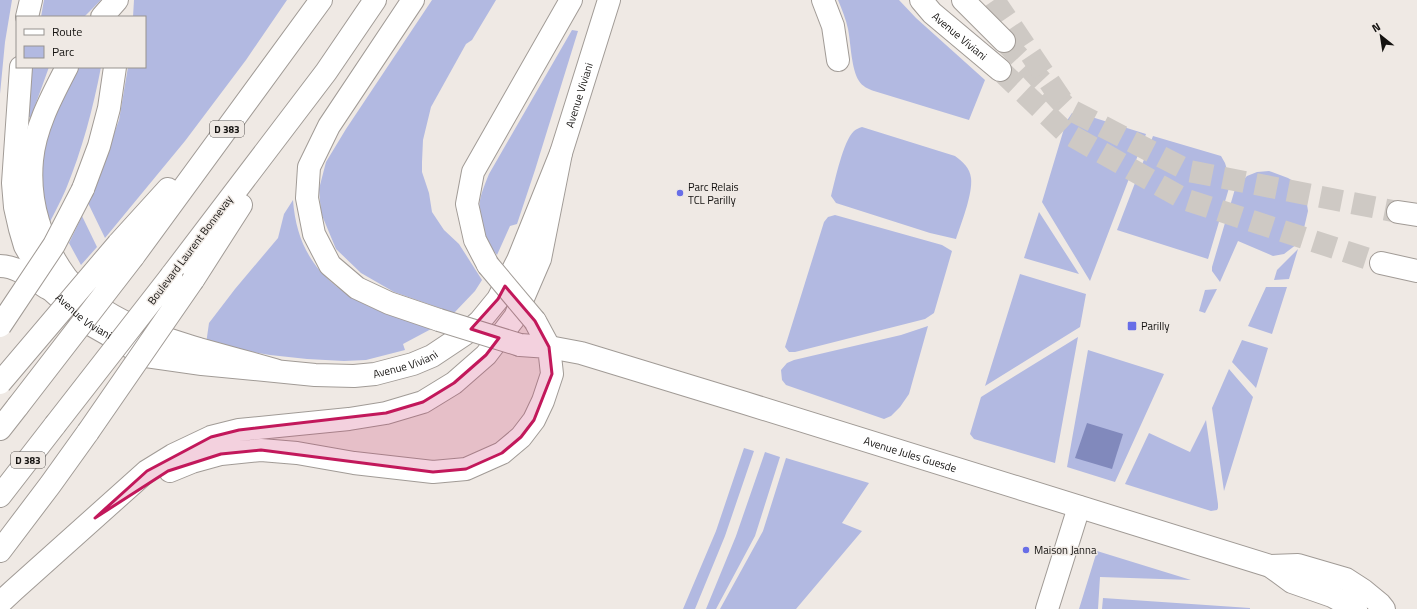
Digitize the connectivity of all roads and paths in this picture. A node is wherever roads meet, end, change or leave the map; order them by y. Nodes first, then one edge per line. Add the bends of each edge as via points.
1 (31, 0) edge
2 (117, 0) edge
3 (121, 0) edge
4 (321, 0) edge
5 (376, 0) edge
6 (413, 0) edge
7 (571, 0) edge
8 (823, 0) edge
9 (921, 0) edge
10 (963, 0) edge
11 (609, 5) edge
12 (28, 16) edge
13 (103, 16) edge
14 (120, 16) edge
15 (1004, 41) tunnel mouth
16 (838, 60) dead end
17 (21, 68) edge
18 (67, 68) edge
19 (115, 68) edge
20 (1000, 70) tunnel mouth
21 (326, 72) junction
22 (561, 153) junction
23 (125, 251) junction
24 (1381, 263) tunnel mouth
25 (0, 266) edge
26 (1417, 271) edge
27 (50, 290) junction
28 (0, 326) edge
29 (549, 347) junction
30 (275, 370) junction
31 (0, 383) edge
32 (0, 429) edge
33 (0, 496) edge
34 (1079, 507) junction
35 (95, 518) junction
36 (0, 551) edge
37 (1270, 566) junction
38 (0, 604) edge
39 (1047, 609) edge
40 (1356, 609) edge
41 (1384, 609) edge

1 - 12 main road
2 - 13 main road
3 - 14 main road
4 - 23 main road via 246,102
5 - 21 main road, Boulevard Laurent Bonnevay / D 383
6 - 29 main road, Avenue Jules Guesde, bridge via 329,126 309,167 307,198 314,234 330,265 357,288 389,303 520,345
7 - 29 main road, bridge via 473,172 467,204 475,240 488,266 535,321
8 - 16 main road via 834,26
9 - 20 main road, Avenue Viviani via 932,13
10 - 15 main road
11 - 22 main road, Avenue Viviani
17 - 27 main road via 13,183 15,207 25,246
18 - 30 main road via 37,134 32,159 31,186 35,213 42,234 66,277 84,296 133,326 166,339
19 - 28 main road, bridge via 109,108 99,146 83,189 54,245
21 - 33 main road, Boulevard Laurent Bonnevay / D 383, bridge
21 - 36 main road, bridge via 193,280 88,432
22 - 30 main road, Avenue Viviani via 518,260 498,299 465,334 432,356 375,374 314,375
22 - 35 main road via 540,259 515,316 486,355 454,383 423,402 386,413 239,430 211,437 147,471
23 - 31 main road, bridge
23 - 32 main road, bridge
24 - 26 main road
25 - 27 main road, Avenue Viviani via 19,271
27 - 30 main road, Avenue Viviani via 88,323 146,356
29 - 34 main road, Avenue Jules Guesde via 588,355 745,402
29 - 35 main road via 552,374 534,420 521,437 502,453 466,469 433,472 261,450 221,454 168,472
34 - 37 main road, Avenue Jules Guesde
34 - 39 main road
35 - 38 main road
37 - 40 main road, Avenue Jules Guesde via 1292,582 1332,596
37 - 41 main road, Avenue Jules Guesde via 1298,565 1346,579

